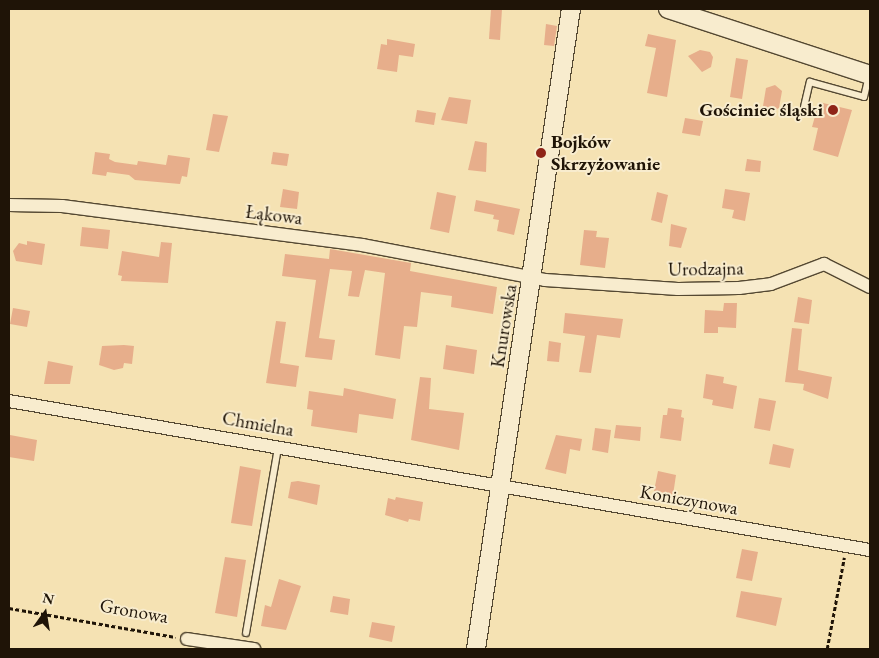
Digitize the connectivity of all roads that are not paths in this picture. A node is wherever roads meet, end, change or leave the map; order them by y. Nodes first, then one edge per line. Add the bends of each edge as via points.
1 (572, 9) edge
2 (668, 9) edge
3 (870, 75) edge
4 (867, 98) edge
5 (804, 107) dead end
6 (9, 205) edge
7 (532, 279) junction
8 (870, 287) edge
9 (9, 401) edge
10 (278, 447) junction
11 (502, 484) junction
12 (870, 550) edge
13 (246, 633) dead end
14 (187, 639) road end
15 (254, 649) edge
16 (476, 649) edge

1 - 7 street, Knurowska
2 - 3 street
3 - 4 lane
4 - 5 lane via 810,82
6 - 7 street, Łąkowa via 62,206 362,245
7 - 8 street, Urodzajna via 678,289 739,288 772,284 824,264
7 - 11 street, Knurowska
9 - 10 street, Chmielna
10 - 11 street, Chmielna
10 - 13 lane
11 - 12 street, Koniczynowa
11 - 16 street, Knurowska
14 - 15 street, Gronowa

